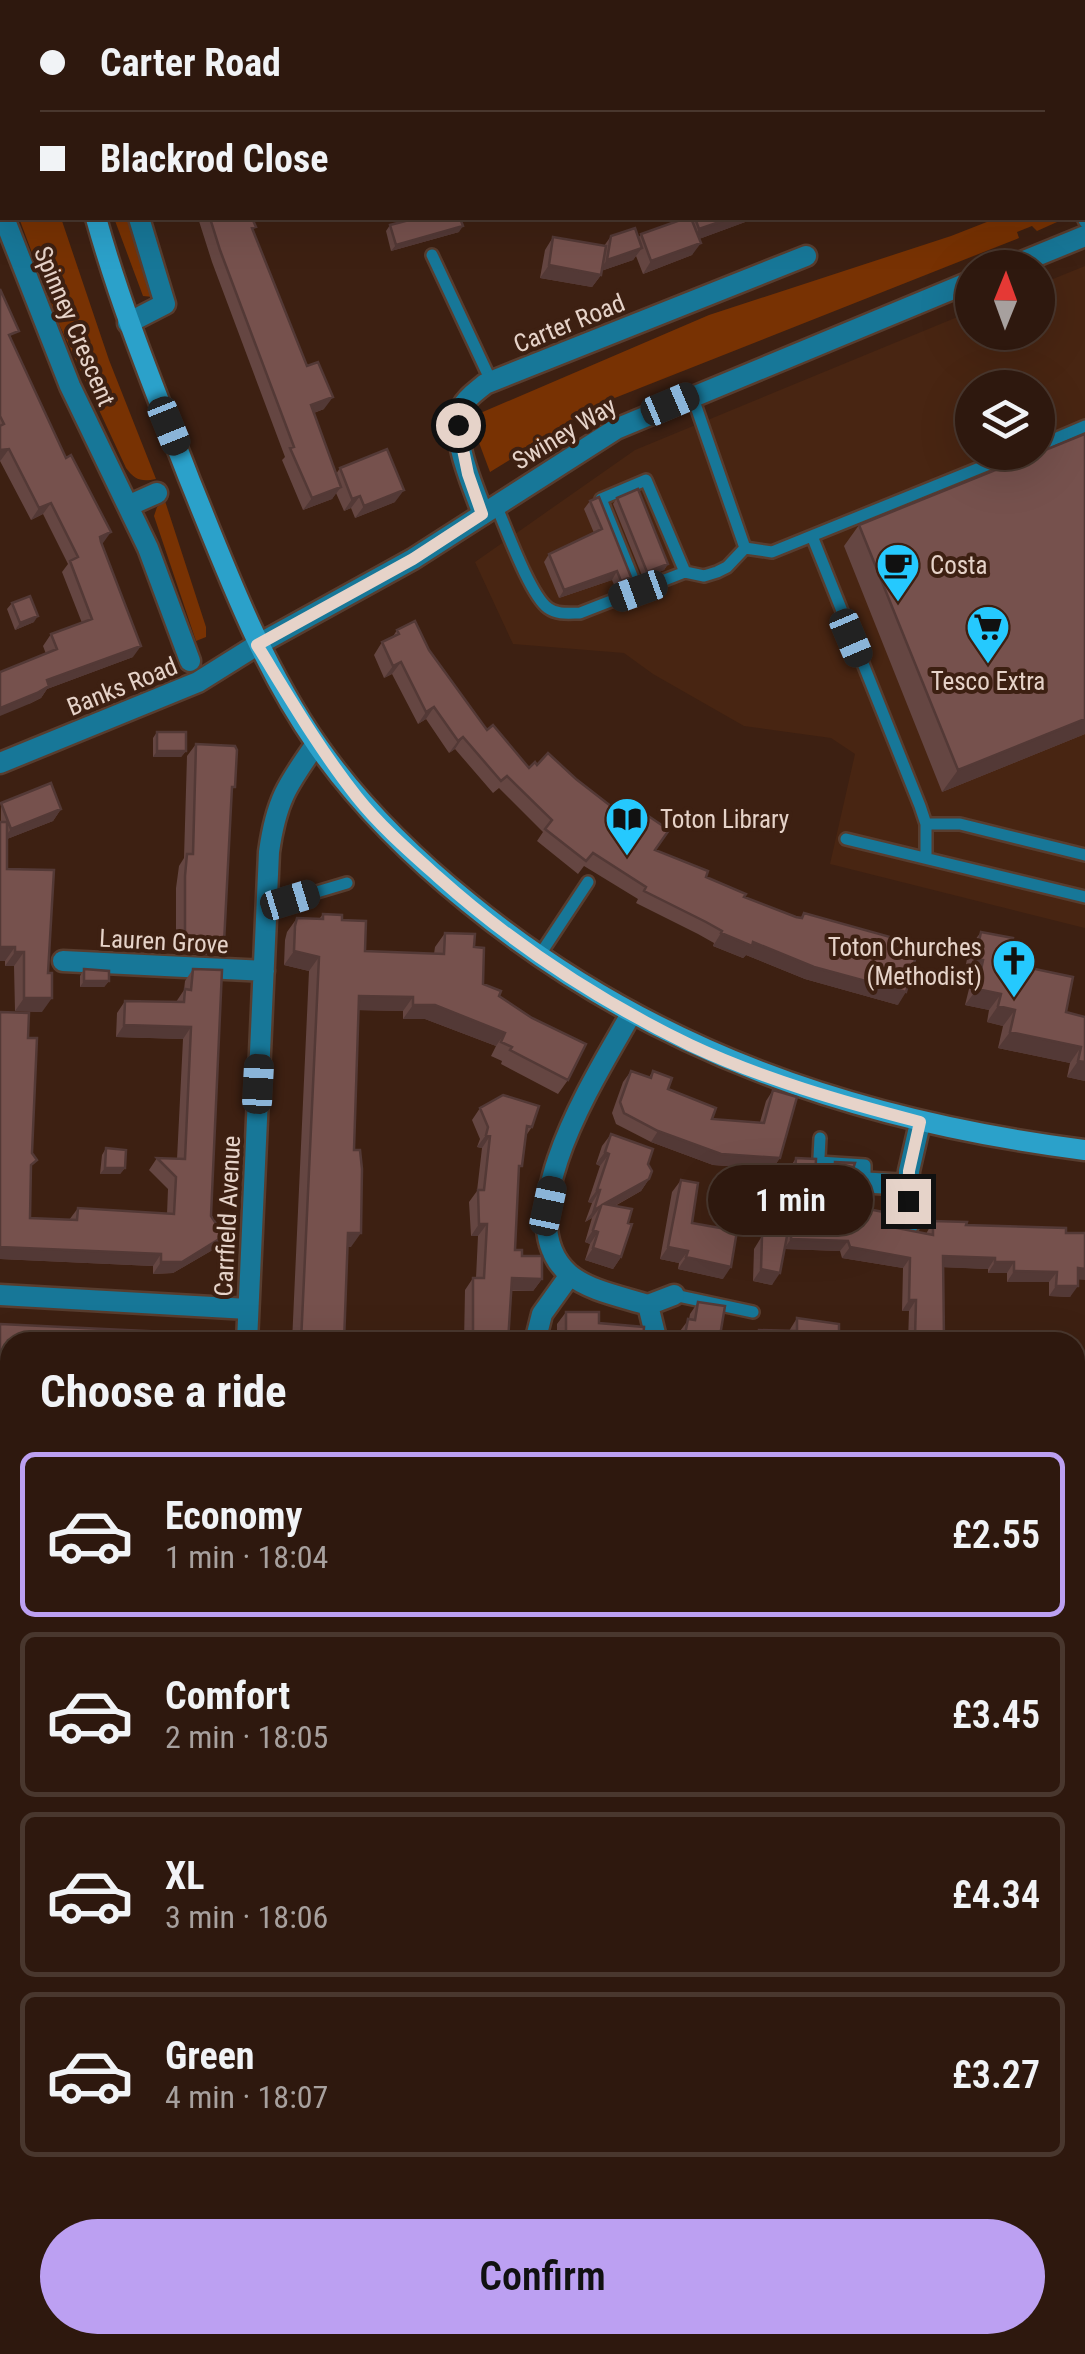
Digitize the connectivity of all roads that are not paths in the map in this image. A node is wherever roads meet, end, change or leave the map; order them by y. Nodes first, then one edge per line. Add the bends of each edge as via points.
1 (5, 220) edge
2 (97, 220) edge
3 (140, 220) edge
4 (1085, 236) edge
5 (1051, 250) edge
6 (432, 256) dead end
7 (806, 256) dead end
8 (955, 289) edge
9 (128, 324) junction
10 (490, 381) junction
11 (692, 394) junction
12 (1085, 426) edge
13 (1055, 439) edge
14 (975, 470) edge
15 (157, 493) dead end
16 (128, 506) junction
17 (489, 510) junction
18 (812, 536) junction
19 (745, 548) junction
20 (685, 572) junction
21 (638, 591) junction
22 (257, 645) junction
23 (190, 660) dead end
24 (316, 744) junction
25 (0, 763) edge
26 (926, 824) junction
27 (846, 839) dead end
28 (1085, 856) edge
29 (926, 858) junction
30 (347, 882) dead end
31 (588, 882) dead end
32 (1085, 897) edge
33 (267, 900) junction
34 (539, 956) junction
35 (63, 961) dead end
36 (264, 971) junction
37 (631, 1014) junction
38 (920, 1122) junction
39 (820, 1138) dead end
40 (1085, 1150) edge
41 (818, 1162) junction
42 (861, 1182) joint
43 (908, 1184) junction
44 (816, 1216) edge
45 (908, 1224) dead end
46 (570, 1275) junction
47 (0, 1296) edge
48 (674, 1296) joint
49 (648, 1305) junction
50 (248, 1309) junction
51 (754, 1312) dead end
52 (247, 1332) edge
53 (537, 1332) edge
54 (655, 1332) edge

1 - 16 street, Spinney Crescent via 70,386
2 - 9 main road
3 - 9 street via 165,304
4 - 5 street
6 - 10 lane
7 - 10 street, Carter Road
8 - 11 street, Swiney Way
9 - 22 main road
10 - 17 street, Carter Road via 468,398 458,425 468,474
11 - 17 street, Swiney Way via 616,429
11 - 19 lane
12 - 13 lane
14 - 18 lane
15 - 16 street
16 - 23 street, Spinney Crescent
17 - 21 lane via 550,610 580,613
17 - 22 street, Swiney Way
18 - 19 lane via 772,552
18 - 26 lane
19 - 20 lane via 717,572
20 - 21 lane
20 - 21 lane via 646,480 601,499
22 - 24 main road
22 - 25 street, Banks Road via 198,682
24 - 33 street, Carrfield Avenue via 274,814
24 - 34 main road via 398,839
26 - 28 lane via 960,824
26 - 29 lane
27 - 29 lane
29 - 32 lane
30 - 33 lane via 290,900
31 - 34 lane
33 - 36 street, Carrfield Avenue
34 - 37 main road
35 - 36 street, Lauren Grove
36 - 50 street, Carrfield Avenue
37 - 38 main road via 728,1061
37 - 46 street via 578,1108 553,1181 547,1228 553,1253
38 - 40 main road
38 - 43 street
39 - 41 lane
41 - 42 lane via 865,1165
41 - 44 lane
42 - 43 street
43 - 45 street
46 - 49 street
46 - 53 street
47 - 50 street
48 - 49 street
48 - 51 lane
49 - 54 street
50 - 52 street, Carrfield Avenue

